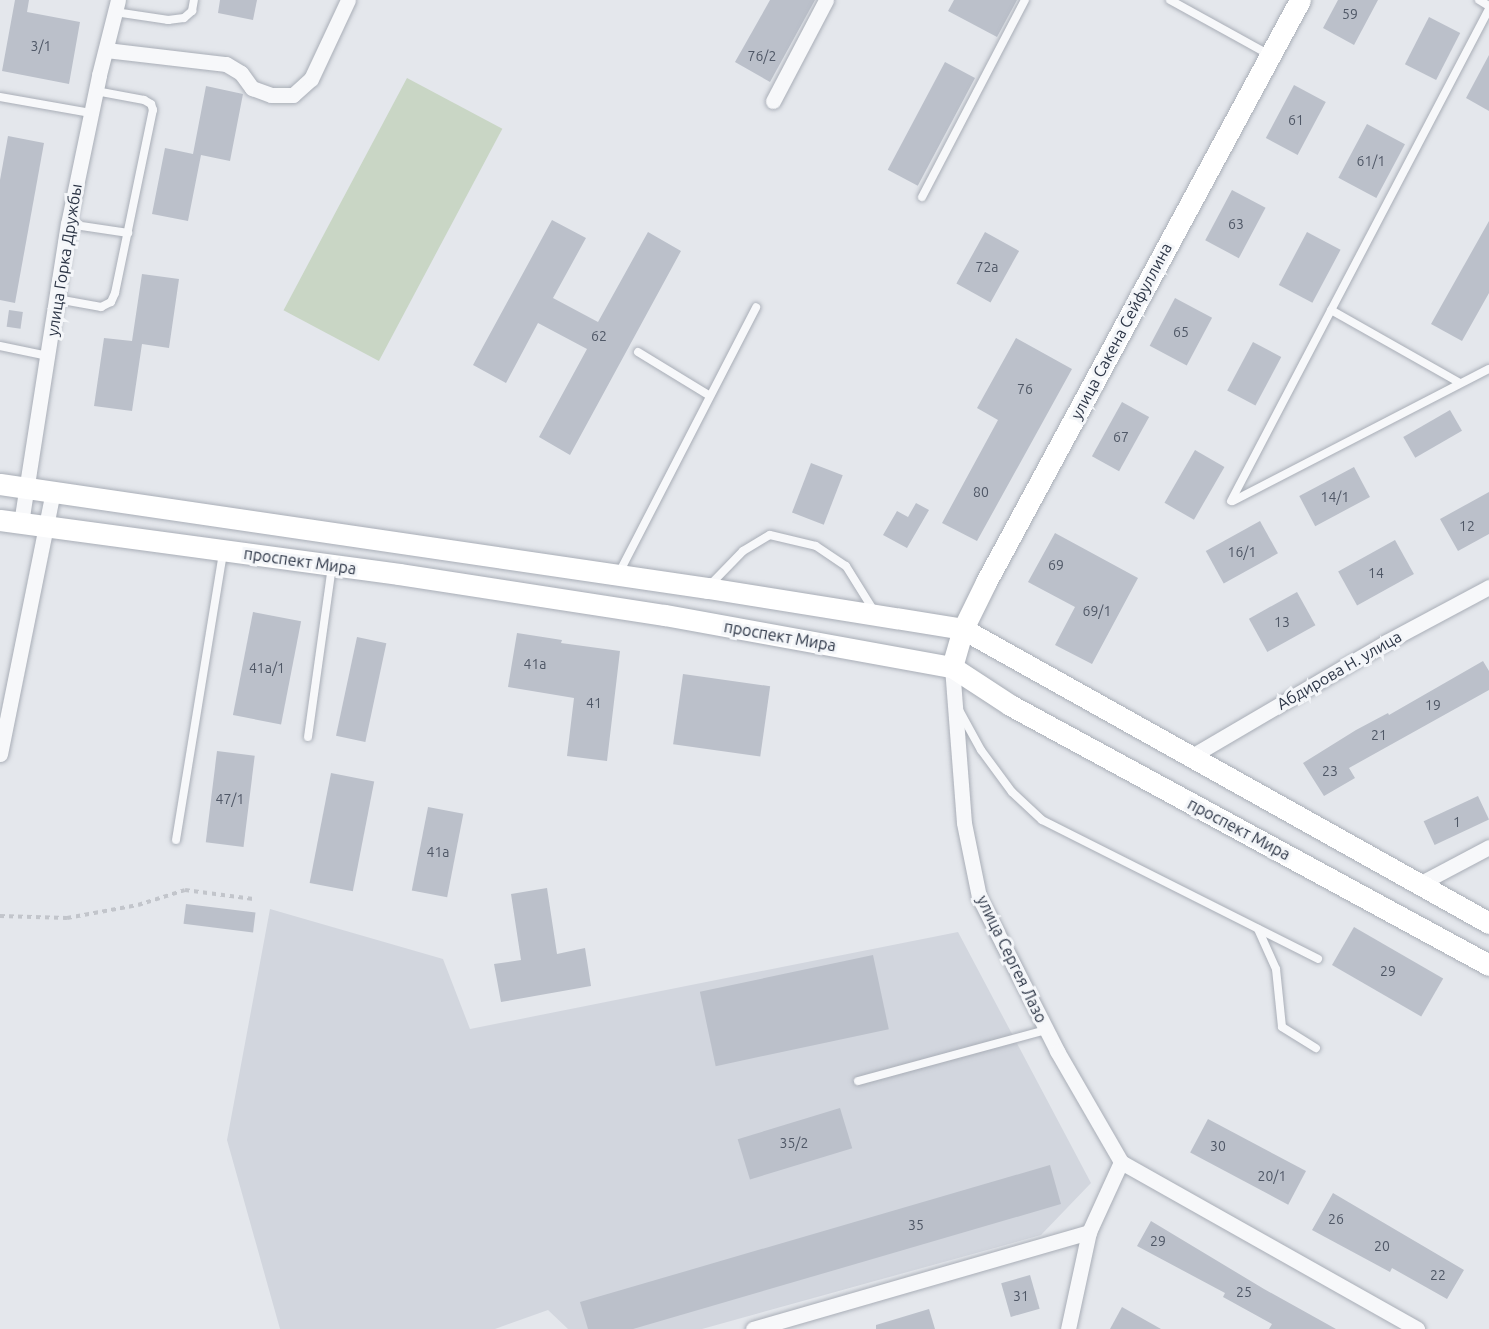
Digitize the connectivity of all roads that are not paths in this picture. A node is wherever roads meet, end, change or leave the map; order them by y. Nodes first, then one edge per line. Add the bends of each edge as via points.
1 (194, 0) edge
2 (348, 0) edge
3 (826, 0) edge
4 (1025, 0) edge
5 (1170, 0) edge
6 (1300, 0) edge
7 (1479, 0) edge
8 (117, 6) edge
9 (1489, 7) edge
10 (106, 50) junction
11 (1269, 55) junction
12 (96, 91) junction
13 (0, 97) edge
14 (773, 101) dead end
15 (91, 113) junction
16 (922, 197) dead end
17 (68, 224) junction
18 (128, 232) junction
19 (57, 299) junction
20 (756, 308) dead end
21 (1331, 310) junction
22 (0, 346) edge
23 (638, 352) dead end
24 (49, 356) junction
25 (1489, 369) edge
26 (1460, 383) junction
27 (710, 396) junction
28 (0, 484) edge
29 (25, 487) junction
30 (53, 492) junction
31 (0, 520) edge
32 (21, 523) junction
33 (46, 526) junction
34 (223, 550) junction
35 (332, 566) junction
36 (618, 575) junction
37 (1489, 587) edge
38 (708, 588) junction
39 (878, 617) junction
40 (963, 630) junction
41 (952, 667) junction
42 (954, 701) junction
43 (308, 737) dead end
44 (0, 754) edge
45 (1192, 756) junction
46 (176, 840) dead end
47 (1489, 847) edge
48 (1419, 884) junction
49 (1489, 923) edge
50 (1258, 929) junction
51 (1318, 959) dead end
52 (1489, 965) edge
53 (1046, 1030) junction
54 (1316, 1048) dead end
55 (858, 1081) dead end
56 (1121, 1162) junction
57 (1089, 1232) junction
58 (753, 1329) edge
59 (1068, 1329) edge
60 (1417, 1329) edge

1 - 8 lane via 192,10 184,18 168,20
2 - 10 street via 311,79 293,95 271,95 252,88 241,73 226,64
3 - 14 street
4 - 16 lane
5 - 11 lane
6 - 11 main road, улица Сакена Сейфуллина
7 - 9 lane
8 - 10 street, улица Горка Дружбы
9 - 21 lane
10 - 12 street, улица Горка Дружбы
11 - 40 main road, улица Сакена Сейфуллина
12 - 15 street, улица Горка Дружбы
12 - 18 lane via 144,100 153,110
13 - 15 lane
15 - 17 street, улица Горка Дружбы
17 - 18 lane
17 - 19 street, улица Горка Дружбы
18 - 19 lane via 111,302 101,307
19 - 24 street, улица Горка Дружбы
20 - 27 lane
21 - 26 lane
21 - 26 lane via 1231,501
22 - 24 lane
23 - 27 lane
24 - 29 street, улица Горка Дружбы
25 - 26 lane
27 - 36 lane
28 - 29 main road, проспект Мира
29 - 30 main road, проспект Мира
29 - 32 street, улица Горка Дружбы
30 - 33 street
30 - 36 main road, проспект Мира
31 - 32 main road, проспект Мира
32 - 33 main road, проспект Мира
33 - 34 main road, проспект Мира
33 - 44 street
34 - 35 main road, проспект Мира
34 - 46 lane
35 - 41 main road, проспект Мира via 665,615
35 - 43 lane
36 - 38 main road, проспект Мира
37 - 45 street, Абдирова Н. улица via 1386,642
38 - 39 main road, проспект Мира
38 - 39 lane via 743,551 770,535 816,546 846,566
39 - 40 main road, проспект Мира
40 - 41 main road, улица Сакена Сейфуллина
40 - 45 main road, проспект Мира
41 - 42 street, улица Сергея Лазо
41 - 52 main road, проспект Мира via 1010,705
42 - 50 lane via 981,750 1012,792 1042,820
42 - 53 street, улица Сергея Лазо via 964,823 979,897
45 - 48 main road, проспект Мира
47 - 48 street
48 - 49 main road, проспект Мира
50 - 51 lane
50 - 54 lane via 1276,969 1282,1027
53 - 55 lane
53 - 56 street, улица Сергея Лазо
56 - 57 street
56 - 60 street
57 - 58 street
57 - 59 street

